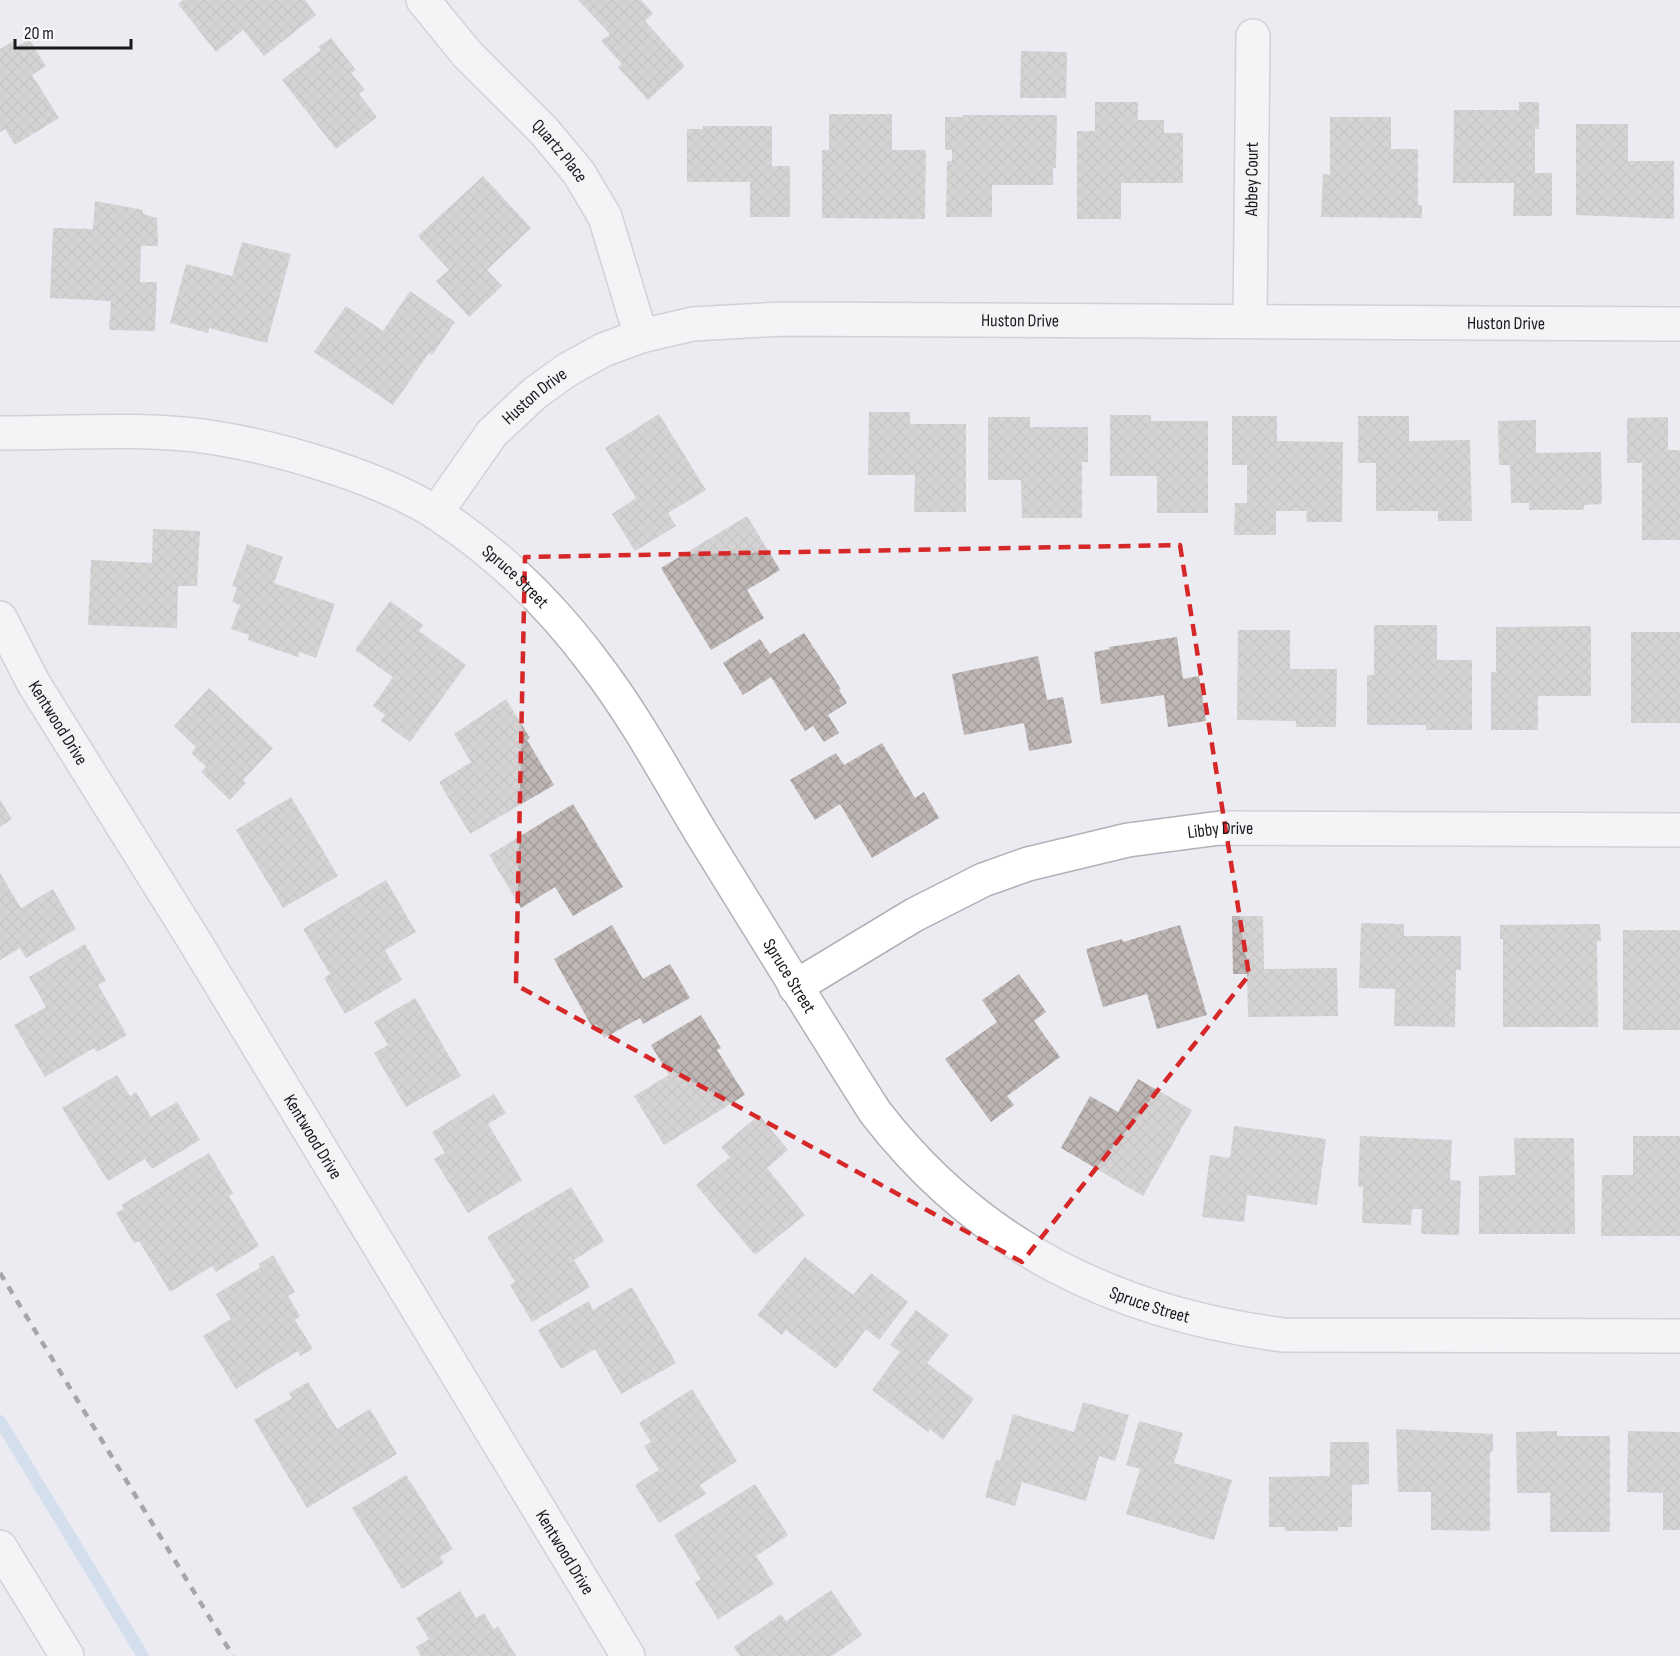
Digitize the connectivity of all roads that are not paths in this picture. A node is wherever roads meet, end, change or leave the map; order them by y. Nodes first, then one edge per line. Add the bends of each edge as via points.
1 (423, 0) edge
2 (1253, 36) dead end
3 (1250, 321) junction
4 (1680, 324) edge
5 (641, 336) junction
6 (0, 433) edge
7 (436, 513) junction
8 (0, 618) edge
9 (1680, 830) edge
10 (795, 987) junction
11 (1680, 1336) edge
12 (0, 1547) edge
13 (67, 1656) edge
14 (628, 1656) edge

1 - 5 street, Quartz Place via 467,54 544,131 579,173 605,217
2 - 3 street, Abbey Court
3 - 4 street, Huston Drive
3 - 5 street, Huston Drive via 782,319 693,324
5 - 7 street, Huston Drive via 603,350 567,370 527,400 492,433
6 - 7 street, Spruce Street via 171,433 218,438 331,468 393,491
7 - 10 street, Spruce Street via 521,579 596,664
8 - 14 street, Kentwood Drive via 34,684
9 - 10 street, Libby Drive via 1220,828 1128,840 1028,864 983,880 914,915
10 - 11 street, Spruce Street via 902,1148 951,1194 999,1232 1050,1264 1137,1303 1230,1328 1283,1335
12 - 13 street

